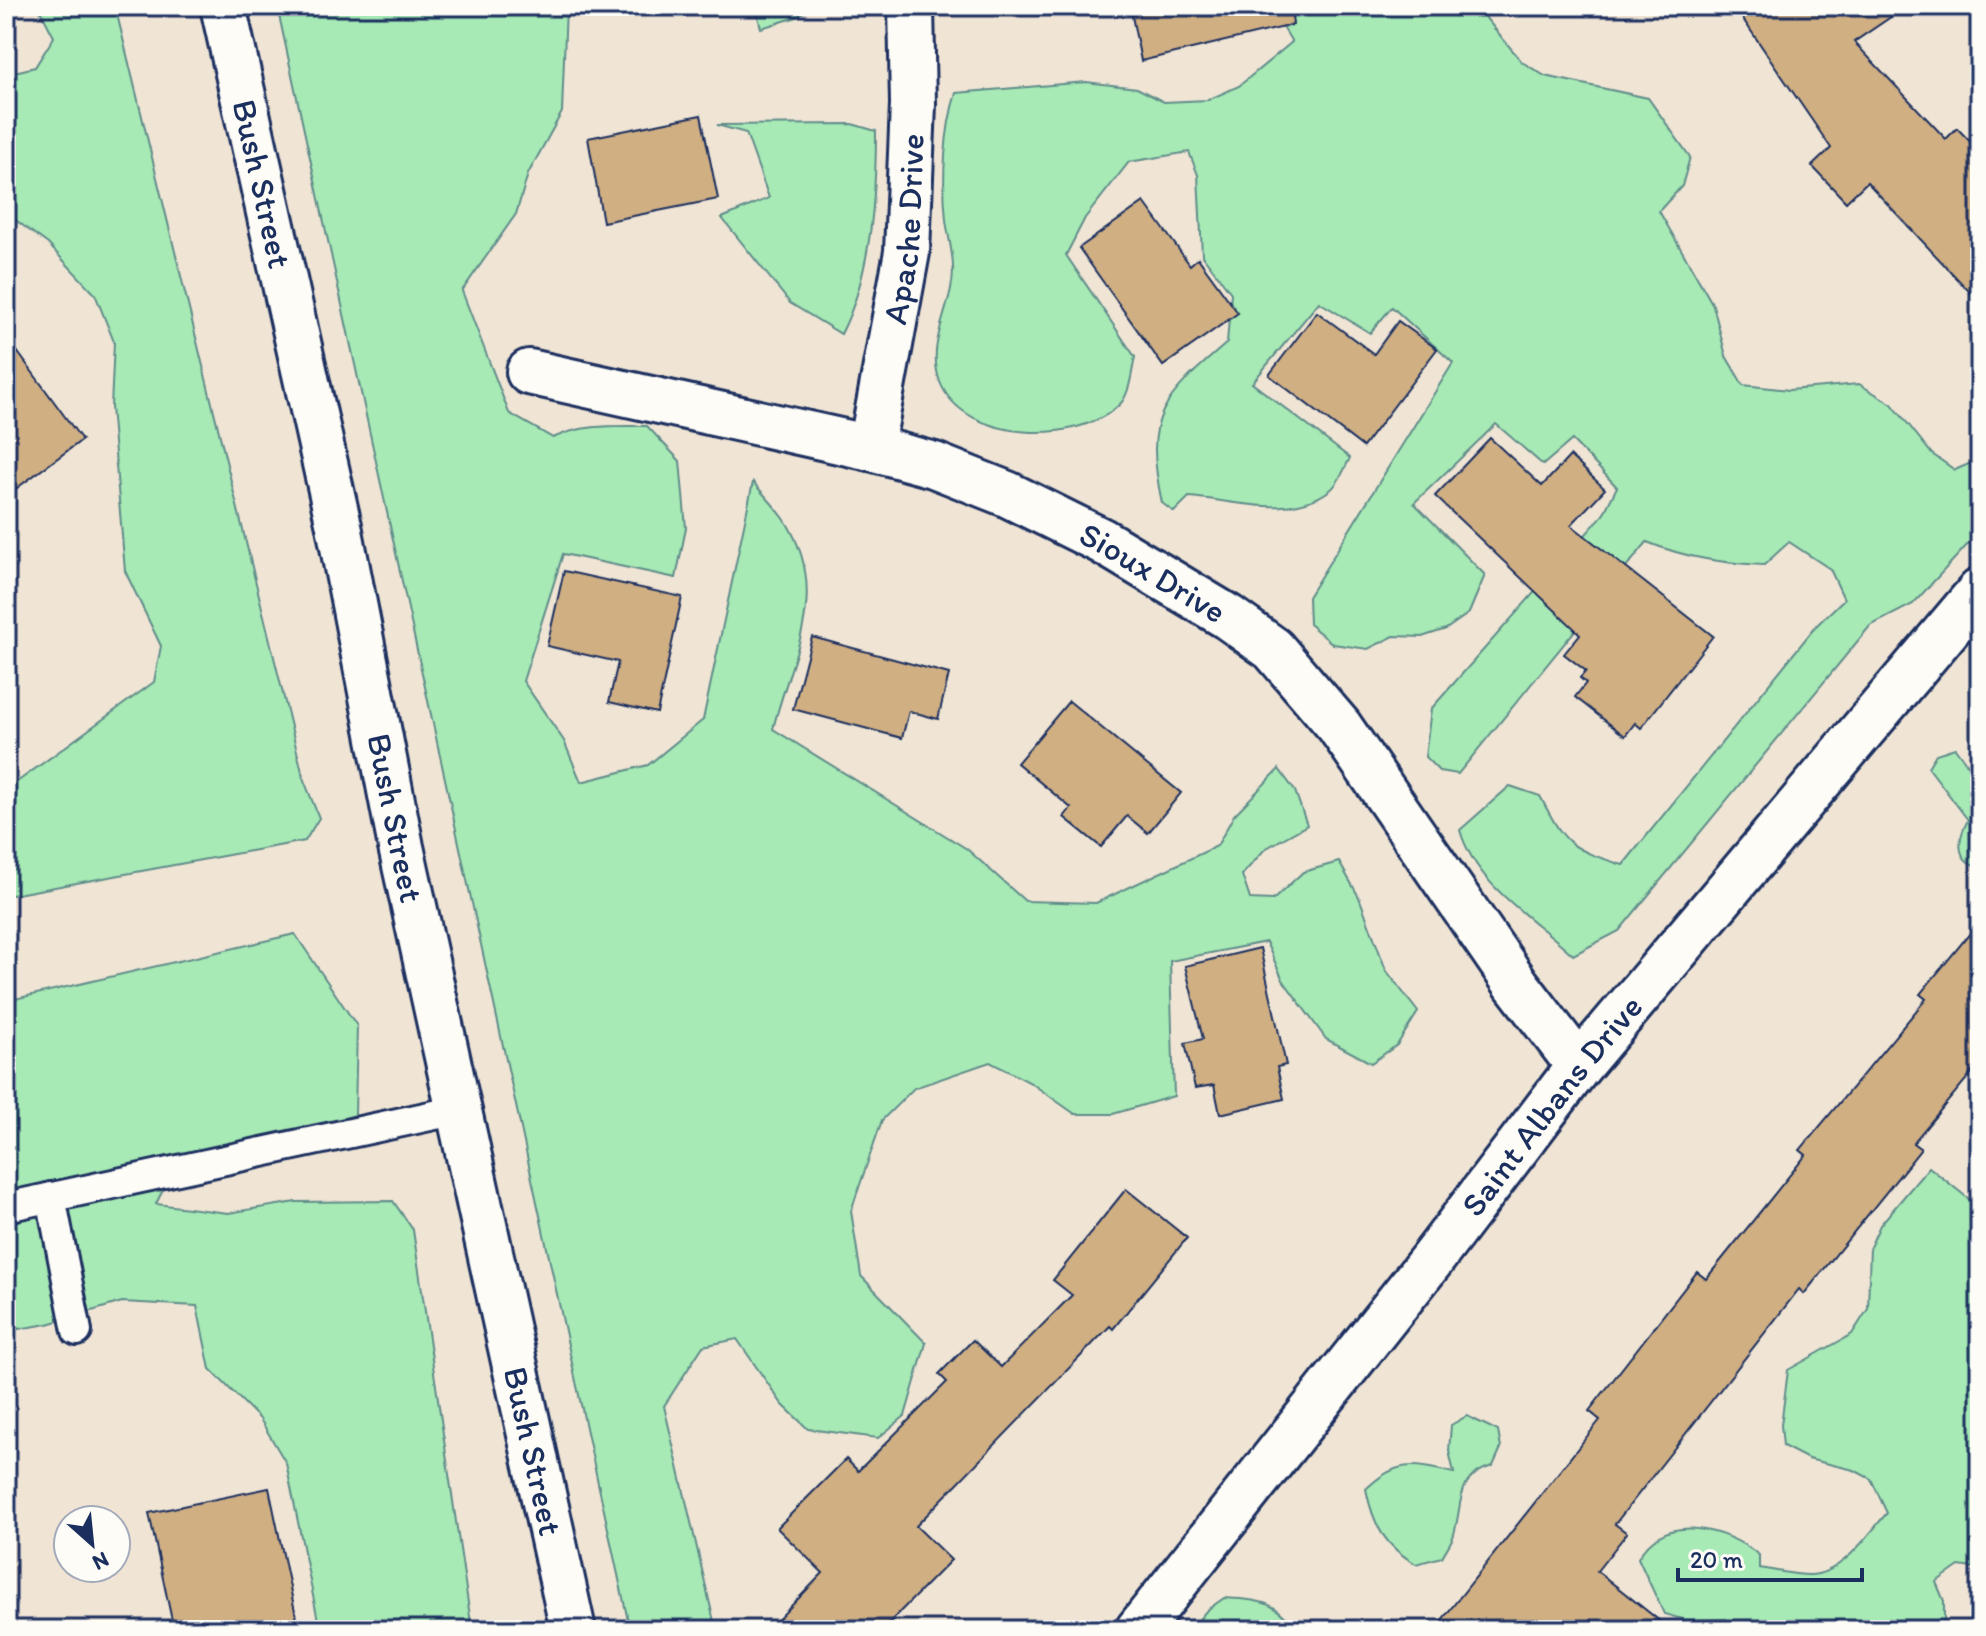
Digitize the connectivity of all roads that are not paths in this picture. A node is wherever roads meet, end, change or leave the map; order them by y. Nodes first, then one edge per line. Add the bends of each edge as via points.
1 (223, 6) edge
2 (911, 6) edge
3 (529, 372) dead end
4 (871, 448) junction
5 (1980, 591) edge
6 (1579, 1066) junction
7 (458, 1110) junction
8 (51, 1197) junction
9 (6, 1207) edge
10 (77, 1331) dead end
11 (573, 1630) edge
12 (1138, 1630) edge

1 - 7 street, Bush Street via 339,526
2 - 4 street, Apache Drive via 907,252
3 - 4 street, Sioux Drive
4 - 6 street, Sioux Drive via 934,465 1007,494 1102,541 1273,649 1339,726
5 - 6 street, Saint Albans Drive
6 - 12 street, Saint Albans Drive
7 - 8 lane
7 - 11 street, Bush Street
8 - 9 lane
8 - 10 lane

